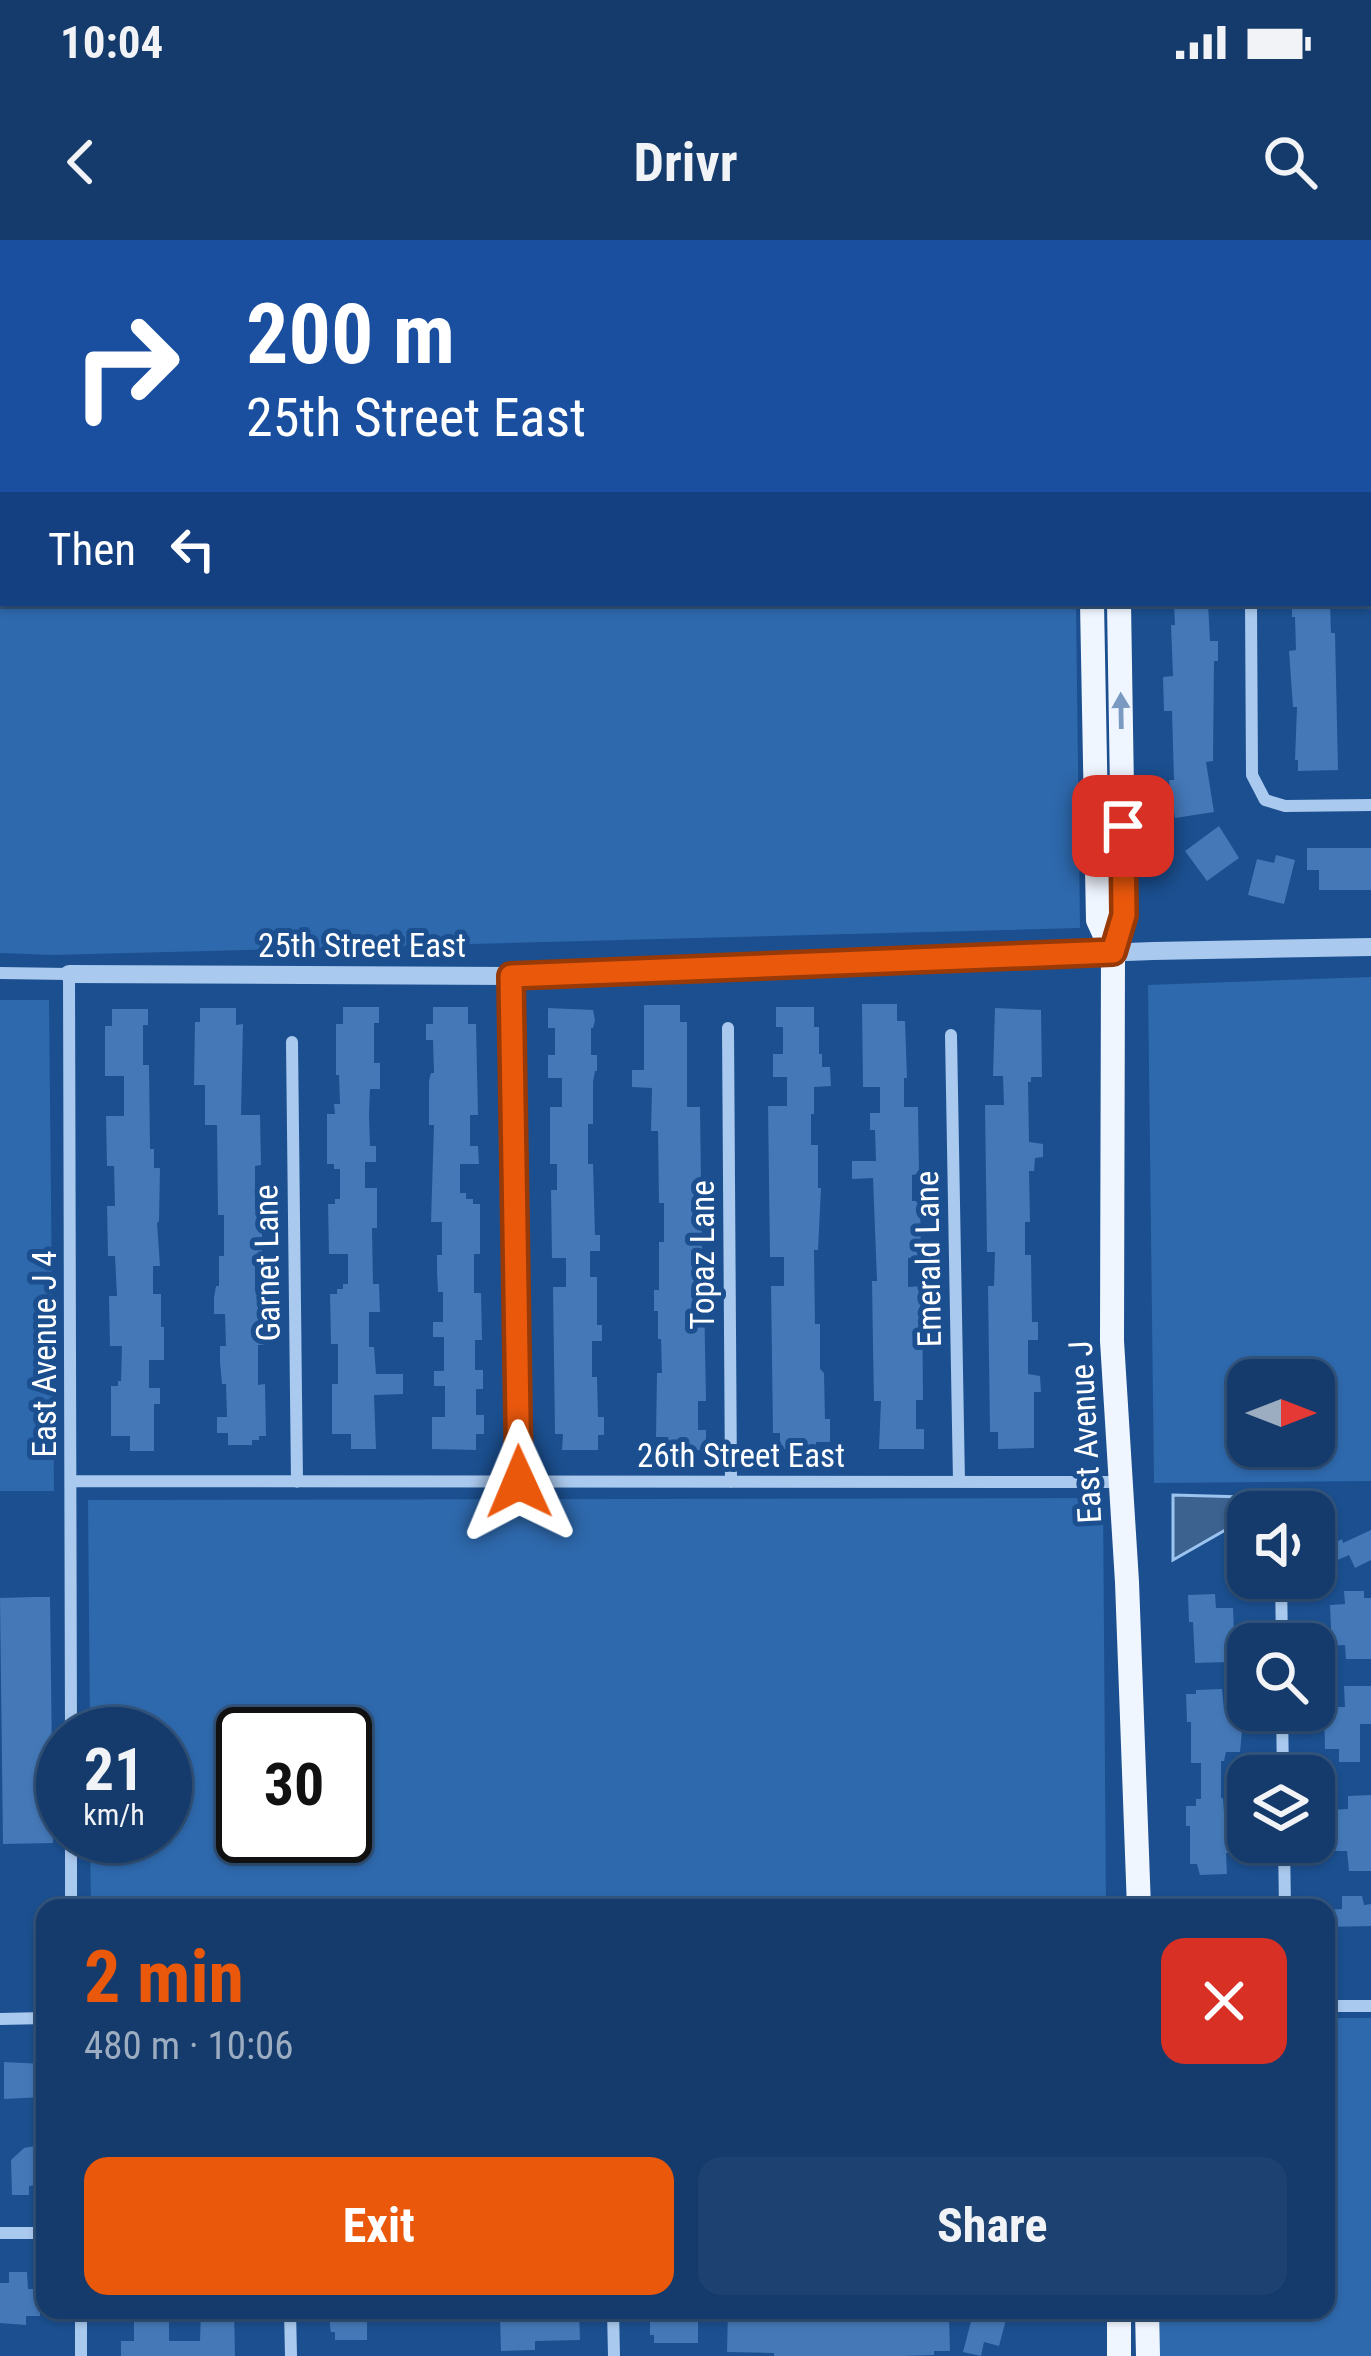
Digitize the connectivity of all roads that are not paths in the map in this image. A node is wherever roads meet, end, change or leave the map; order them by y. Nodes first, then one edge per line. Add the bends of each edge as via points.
1 (1091, 606) edge
2 (1119, 606) edge
3 (1251, 606) edge
4 (1371, 805) edge
5 (1371, 947) edge
6 (1113, 952) junction
7 (0, 973) edge
8 (69, 974) junction
9 (511, 976) junction
10 (728, 1028) dead end
11 (950, 1035) dead end
12 (292, 1042) dead end
13 (72, 1481) junction
14 (297, 1482) junction
15 (519, 1482) junction
16 (731, 1482) junction
17 (959, 1482) junction
18 (1121, 1482) junction
19 (71, 1707) edge
20 (71, 1863) edge
21 (1284, 1863) edge
22 (71, 1899) edge
23 (1139, 1899) edge
24 (1285, 1899) edge
25 (1335, 2006) edge
26 (1371, 2006) edge
27 (36, 2018) edge
28 (0, 2019) edge
29 (36, 2233) edge
30 (0, 2234) edge
31 (81, 2319) edge
32 (290, 2319) edge
33 (613, 2319) edge
34 (1119, 2319) edge
35 (1147, 2319) edge
36 (81, 2356) edge
37 (291, 2356) edge
38 (614, 2356) edge
39 (1119, 2356) edge
40 (1148, 2356) edge

1 - 6 main road, East Avenue J via 1098,920
6 -> 2 main road, East Avenue J via 1124,915
3 - 4 street via 1252,775 1265,800
5 - 6 street, 25th Street East
6 - 9 street, 25th Street East
6 - 18 main road, East Avenue J via 1112,1341
7 - 8 street, 25th Street East
8 - 9 street, 25th Street East
8 - 13 street, East Avenue J 4
9 - 15 street
10 - 16 street, Topaz Lane
11 - 17 street, Emerald Lane
12 - 14 street, Garnet Lane
13 - 14 street, 26th Street East
13 - 19 street, East Avenue J 4
14 - 15 street, 26th Street East
15 - 16 street, 26th Street East
16 - 17 street, 26th Street East
17 - 18 street, 26th Street East
18 - 23 main road, East Avenue J
20 - 22 street
21 - 24 street
25 - 26 street
27 - 28 street
29 - 30 street
31 - 36 street
32 - 37 street
33 - 38 street
34 - 39 main road
35 - 40 main road

